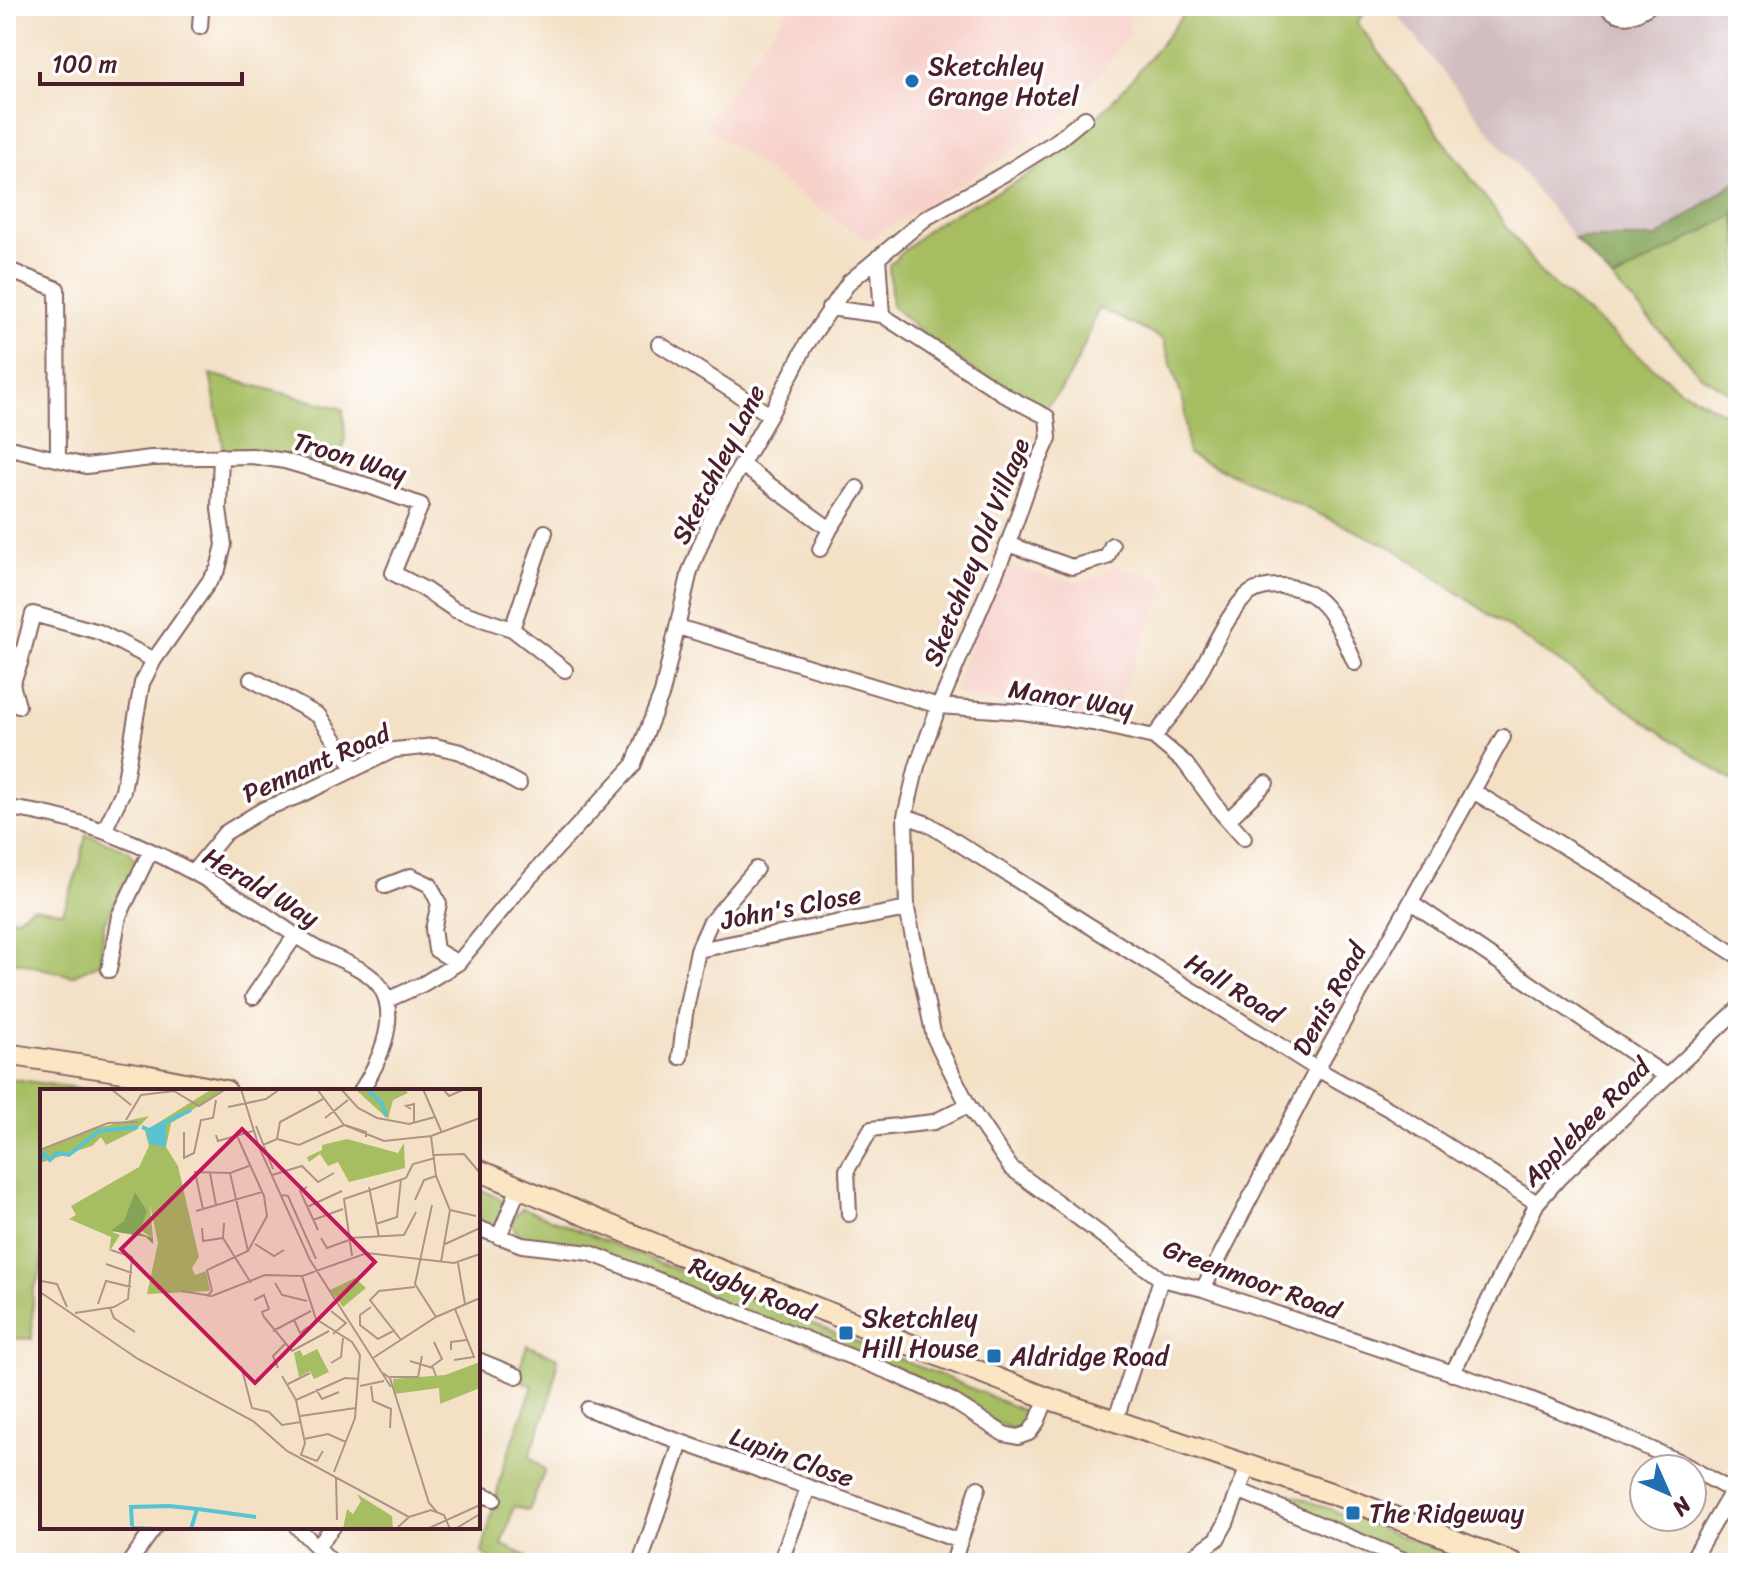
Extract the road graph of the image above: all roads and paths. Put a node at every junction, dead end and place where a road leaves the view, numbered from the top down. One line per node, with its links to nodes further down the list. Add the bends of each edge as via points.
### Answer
1 (1605, 6): 2 (street, via 1632,17)
2 (1649, 6)
3 (1085, 118): 4 (street, Sketchley Lane, via 1004,174 926,218)
4 (878, 257): 6 (street, Sketchley Lane); 7 (street)
5 (6, 269): 12 (street, via 57,289)
6 (829, 308): 7 (street, Sketchley Old Village); 9 (street, Sketchley Lane)
7 (882, 315): 17 (street, Sketchley Old Village, via 1047,417 1049,438)
8 (659, 344): 9 (street)
9 (770, 415): 13 (street, Sketchley Lane)
10 (6, 447): 12 (street, Troon Way)
11 (221, 456): 12 (street, Troon Way, via 86,466); 21 (street, Troon Way, via 285,461 421,505 393,573 455,610); 22 (street, via 224,545 218,569)
12 (58, 458)
13 (742, 465): 15 (street); 20 (street, Sketchley Lane, via 713,514 690,571)
14 (857, 488): 15 (street)
15 (830, 529): 19 (street)
16 (545, 532): 21 (street)
17 (1008, 544): 18 (street, via 1072,567 1107,557); 27 (street, Sketchley Old Village)
18 (1112, 545)
19 (820, 549)
20 (678, 627): 27 (street, Manor Way); 48 (street, Sketchley Lane, via 662,693 633,766)
21 (512, 629): 24 (street)
22 (154, 660): 26 (street, via 99,632 33,614 12,684); 37 (street, via 142,683 123,791)
23 (1355, 663): 28 (street, via 1322,601 1291,586 1268,586 1249,594 1232,614 1188,693)
24 (565, 670)
25 (251, 679): 30 (street, via 319,716)
26 (18, 706)
27 (939, 706): 28 (street, Manor Way, via 1037,714); 35 (street, Greenmoor Road)
28 (1154, 737): 36 (street, Manor Way, via 1185,763)
29 (1503, 737): 33 (street, Denis Road)
30 (354, 768): 32 (street, Pennant Road, via 394,750 435,746 461,752); 41 (street, Pennant Road, via 225,833)
31 (1266, 783): 36 (street)
32 (519, 784)
33 (1473, 791): 43 (street, Denis Road); 47 (street)
34 (6, 808): 37 (street, Herald Way)
35 (905, 816): 44 (street, Greenmoor Road); 55 (street, Hall Road, via 928,824)
36 (1228, 820): 38 (street, Manor Way)
37 (104, 831): 39 (street, Herald Way)
38 (1244, 838)
39 (150, 852): 41 (street, Herald Way); 49 (street, via 119,916)
40 (756, 869): 46 (street, via 710,923)
41 (193, 872): 45 (street, Herald Way)
42 (385, 886): 48 (street, via 411,876 430,885 439,904 433,929 436,950)
43 (1411, 902): 55 (street, Denis Road); 56 (street)
44 (907, 909): 46 (street, John's Close); 59 (street, Greenmoor Road, via 934,1037)
45 (295, 936): 50 (street); 51 (street, Herald Way, via 375,980)
46 (698, 950): 54 (street, John's Close)
47 (1738, 956)
48 (458, 963): 51 (street, Sketchley Lane)
49 (109, 970)
50 (253, 997)
51 (387, 1000): 58 (street, via 380,1052)
52 (1738, 1009): 56 (street, Applebee Road)
53 (6, 1054): 57 (main road)
54 (680, 1057)
55 (1317, 1069): 62 (street, Hall Road); 67 (street, Denis Road)
56 (1666, 1076): 62 (street, Applebee Road)
57 (215, 1089)
58 (362, 1089)
59 (968, 1105): 63 (street, via 934,1122 871,1129 847,1170); 66 (street, Greenmoor Road, via 1011,1168)
60 (480, 1171): 61 (main road, Rugby Road)
61 (519, 1187): 65 (street); 71 (main road, Rugby Road)
62 (1537, 1203): 69 (street, Applebee Road)
63 (849, 1214)
64 (480, 1229): 65 (street, Rugby Road)
65 (499, 1237): 71 (street, Rugby Road, via 590,1253 894,1374 951,1400 1004,1434 1029,1433)
66 (1161, 1279): 67 (street, Greenmoor Road); 73 (street)
67 (1203, 1289): 69 (street, Greenmoor Road)
68 (480, 1361): 70 (street)
69 (1452, 1374): 79 (street, Greenmoor Road, via 1599,1426)
70 (517, 1376)
71 (1047, 1398): 73 (main road, Rugby Road)
72 (588, 1409): 74 (street, Lupin Close, via 612,1410)
73 (1115, 1422): 75 (main road, Rugby Road)
74 (681, 1443): 76 (street, Lupin Close); 89 (street)
75 (1249, 1464): 78 (street); 94 (main road, Rugby Road)
76 (808, 1488): 85 (street, Lupin Close); 90 (street)
77 (978, 1488): 85 (street)
78 (1238, 1490): 92 (street, via 1217,1539); 93 (street)
79 (1734, 1492): 95 (street)
80 (480, 1494): 81 (street)
81 (494, 1499)
82 (154, 1529): 88 (street)
83 (299, 1529): 86 (street)
84 (331, 1529): 86 (street)
85 (960, 1541): 91 (street)
86 (317, 1546): 87 (street)
87 (331, 1562)
88 (129, 1563)
89 (640, 1563)
90 (780, 1563)
91 (953, 1563)
92 (1184, 1563)
93 (1411, 1563)
94 (1513, 1563)
95 (1690, 1563)

